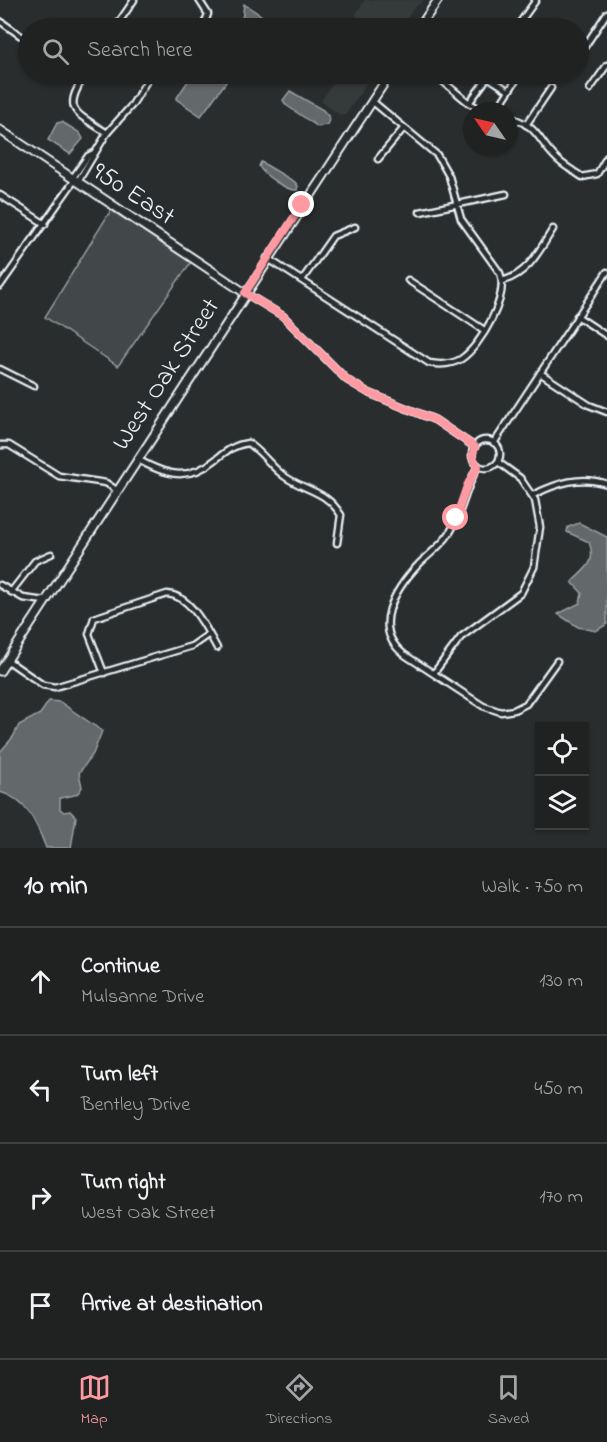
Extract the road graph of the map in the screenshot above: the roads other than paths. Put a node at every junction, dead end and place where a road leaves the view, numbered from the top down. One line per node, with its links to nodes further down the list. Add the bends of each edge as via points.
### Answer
1 (134, 0): 6 (street)
2 (199, 0): 7 (street)
3 (438, 0): 8 (main road)
4 (536, 0): 9 (street)
5 (607, 13): 12 (street)
6 (122, 18)
7 (207, 18)
8 (426, 18)
9 (523, 18)
10 (0, 21): 11 (street)
11 (18, 34)
12 (589, 41)
13 (607, 65): 22 (street)
14 (79, 84): 32 (street, via 73,93 74,107)
15 (146, 84): 32 (street)
16 (383, 84): 24 (main road, West Oak Street)
17 (446, 84): 25 (street)
18 (483, 84): 26 (street)
19 (498, 84): 23 (street)
20 (514, 84): 23 (street)
21 (552, 88): 29 (street)
22 (590, 89)
23 (509, 91): 27 (street)
24 (372, 101): 30 (street); 43 (main road, West Oak Street)
25 (468, 102)
26 (470, 102)
27 (502, 102)
28 (517, 121): 29 (street)
29 (526, 125): 33 (street, via 541,137 555,158 582,177 597,174)
30 (403, 129): 34 (street); 38 (street, via 437,156 449,176)
31 (0, 130): 35 (main road, 950 East)
32 (107, 132): 35 (street)
33 (607, 157)
34 (378, 159)
35 (74, 181): 40 (street); 49 (main road, 950 East)
36 (506, 194): 38 (street)
37 (0, 195): 40 (street)
38 (457, 204): 39 (street); 47 (street, via 465,227)
39 (420, 212)
40 (45, 224): 48 (street)
41 (355, 226): 45 (street, via 333,236)
42 (553, 229): 47 (street, via 527,268)
43 (267, 258): 45 (street); 49 (main road, West Oak Street)
44 (607, 272): 50 (street)
45 (302, 280): 51 (street, via 429,363 446,364 461,358)
46 (408, 280): 51 (street)
47 (503, 281): 51 (street, via 501,302)
48 (0, 286)
49 (245, 293): 59 (street, via 283,316 347,380 435,420); 60 (main road, West Oak Street)
50 (577, 316): 52 (street); 54 (street)
51 (484, 330)
52 (607, 336)
53 (0, 369): 55 (street)
54 (540, 373): 56 (street, via 589,405); 57 (street)
55 (34, 386)
56 (607, 412)
57 (494, 443): 59 (street, via 483,441); 61 (street, via 500,451)
58 (0, 445): 64 (street, via 9,445 59,476 106,483)
59 (475, 447): 62 (street, via 472,457)
60 (137, 459): 64 (main road, West Oak Street); 66 (street, via 173,476 190,474 235,445 248,443 259,449 285,477 326,496 341,515)
61 (498, 462): 62 (street, via 488,469); 65 (street, via 520,478)
62 (478, 466): 77 (street, via 452,530 409,576 386,618 394,645)
63 (607, 484): 65 (street, via 575,480)
64 (118, 491): 70 (main road, West Oak Street)
65 (533, 495): 77 (street, via 540,527 534,567 526,586 508,604 461,637)
66 (337, 543)
67 (51, 554): 69 (street, via 35,561)
68 (0, 585): 69 (street)
69 (11, 592): 70 (street)
70 (45, 601): 73 (main road, West Oak Street)
71 (209, 634): 72 (street); 76 (street, via 192,646); 76 (street, via 184,601 173,595 99,615 91,623 89,634)
72 (217, 648)
73 (7, 660): 75 (main road, West Oak Street); 76 (street, via 50,687)
74 (557, 661): 77 (street, via 532,698 520,708 508,711 489,709)
75 (0, 671)
76 (104, 673)
77 (434, 673)

